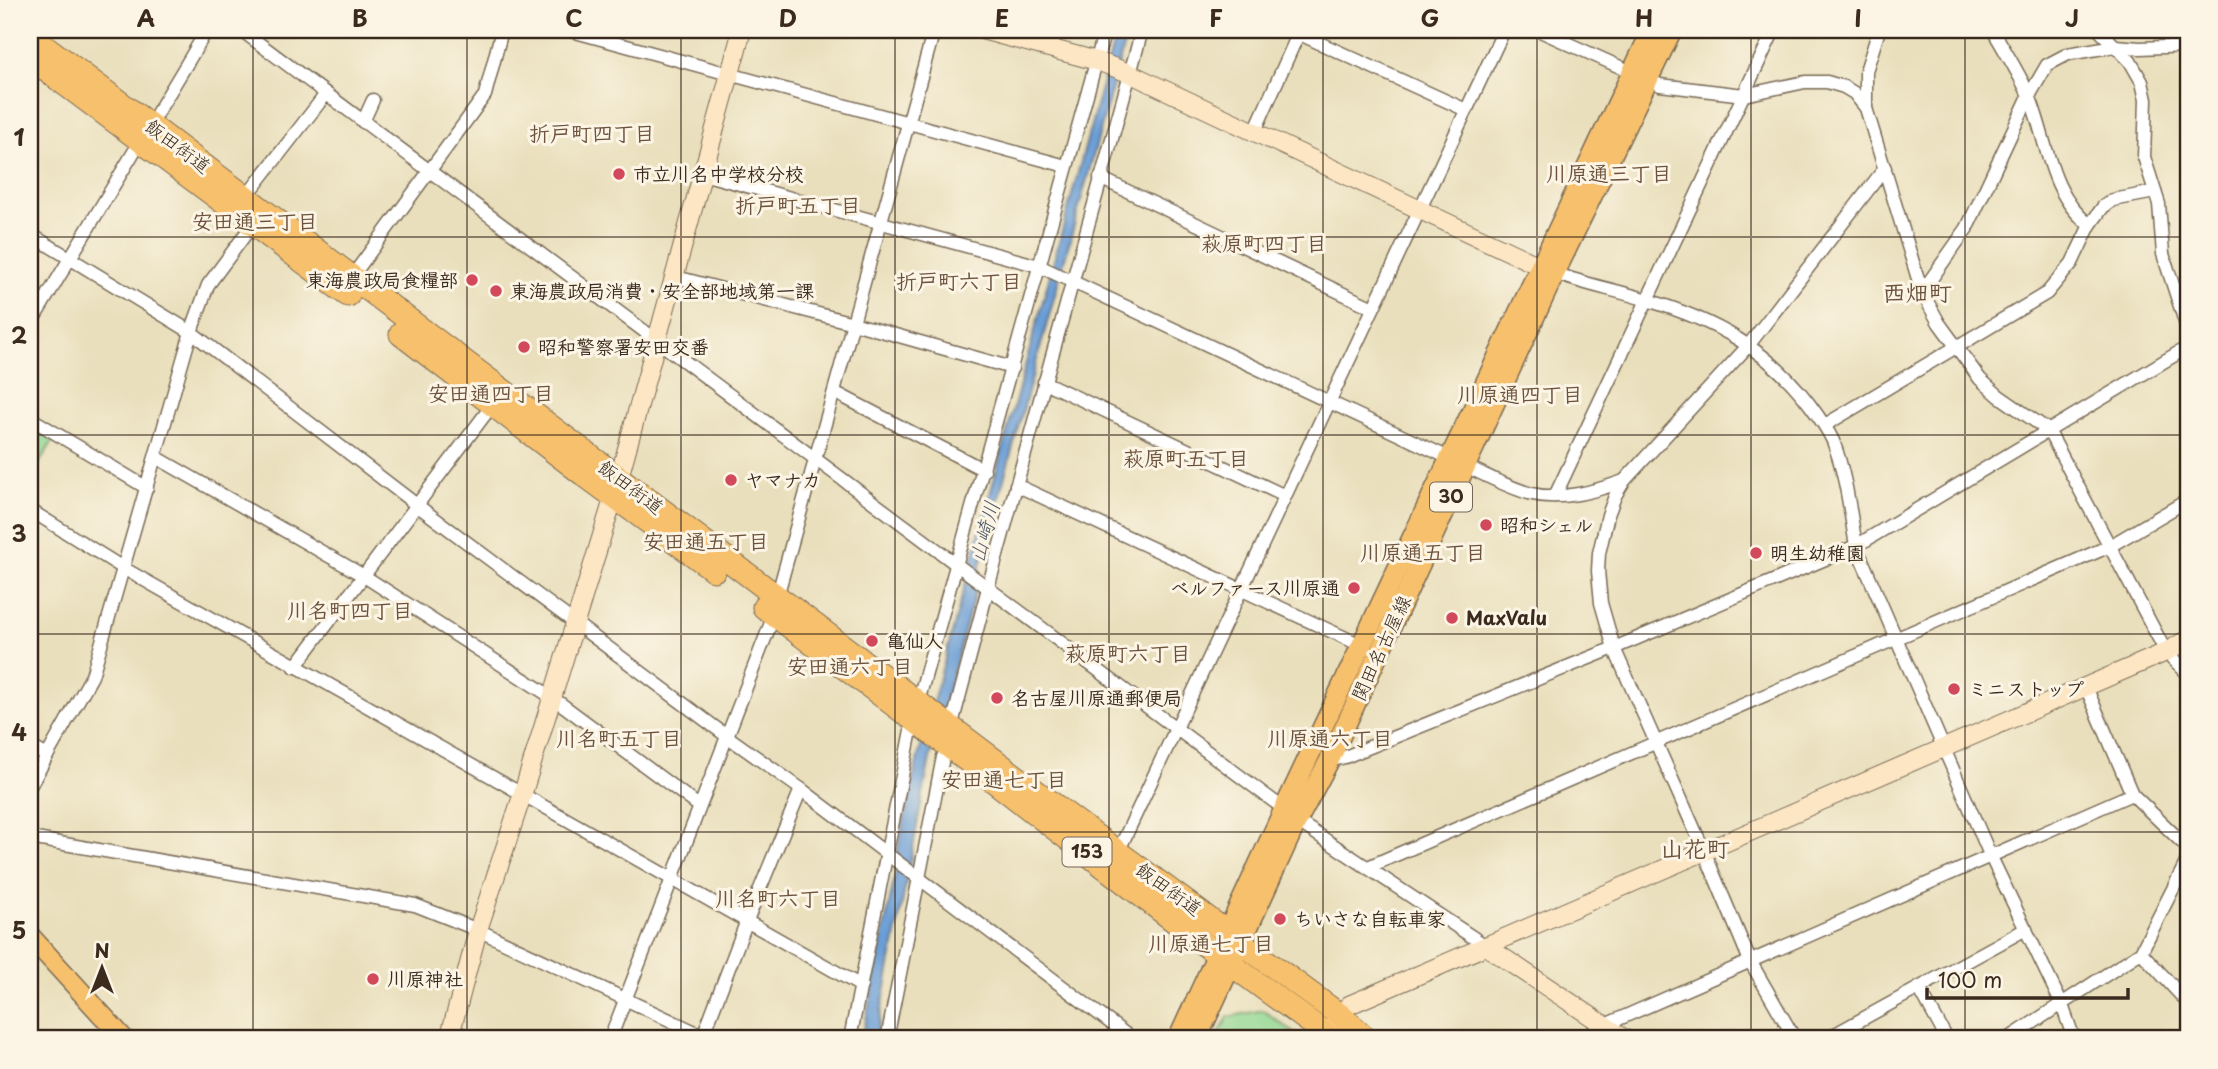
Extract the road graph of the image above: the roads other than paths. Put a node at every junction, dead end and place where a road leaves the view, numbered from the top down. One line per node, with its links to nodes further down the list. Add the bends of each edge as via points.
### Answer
1 (207, 30): 35 (street)
2 (241, 30): 27 (street)
3 (502, 30): 39 (street, via 485,95)
4 (568, 30): 25 (street)
5 (742, 30): 25 (street)
6 (934, 30): 34 (street)
7 (982, 30): 23 (street)
8 (1105, 30): 23 (street)
9 (1142, 30): 24 (street)
10 (1504, 30): 32 (street)
11 (1538, 30): 26 (street)
12 (1652, 30): 26 (main road, 関田名古屋線 / 30)
13 (1672, 30): 26 (main road, 関田名古屋線 / 30)
14 (1774, 30): 28 (street)
15 (1879, 30): 31 (street, via 1866,71)
16 (1993, 30): 29 (street)
17 (2099, 30): 20 (street)
18 (1297, 31): 32 (street); 36 (street)
19 (30, 35): 35 (highway, 飯田街道 / 153)
20 (2115, 46): 21 (street); 29 (street, via 2053,61); 42 (street, via 2138,72 2144,90 2144,157)
21 (2188, 46)
22 (30, 58): 35 (highway, 飯田街道 / 153)
23 (1097, 61): 24 (street); 37 (street)
24 (1129, 73): 36 (street); 41 (street)
25 (730, 74): 34 (street); 40 (street)
26 (1640, 77): 28 (street, via 1660,85); 51 (main road, 関田名古屋線 / 30)
27 (326, 94): 33 (street); 43 (street)
28 (1744, 95): 31 (street, via 1827,82 1854,93); 56 (street)
29 (2029, 96): 47 (street, via 2061,190); 55 (street, via 1967,228)
30 (373, 100): 33 (street)
31 (1866, 108): 38 (street)
32 (1466, 110): 44 (street)
33 (363, 122): 39 (street)
34 (908, 122): 37 (street); 45 (street)
35 (144, 132): 43 (highway, 飯田街道 / 153); 46 (highway, 飯田街道 / 153); 49 (street)
36 (1254, 133): 44 (street)
37 (1066, 166): 50 (street)
38 (1885, 168): 55 (street); 63 (street)
39 (429, 172): 53 (street); 62 (street)
40 (703, 174): 45 (street); 52 (street)
41 (1100, 178): 54 (street); 57 (street)
42 (2155, 192): 47 (street, via 2113,200); 60 (street, via 2163,254)
43 (246, 197): 53 (highway, 飯田街道 / 153)
44 (1419, 209): 51 (street); 57 (street)
45 (880, 223): 50 (street); 58 (street)
46 (253, 224): 61 (street, via 208,285); 70 (highway, 飯田街道 / 153)
47 (2090, 225): 64 (street, via 2073,263 2047,293)
48 (30, 234): 49 (street)
49 (70, 258): 59 (street); 61 (street)
50 (1041, 267): 54 (street); 66 (street)
51 (1548, 270): 56 (street); 76 (main road, 関田名古屋線 / 30)
52 (676, 276): 58 (street); 62 (street)
53 (351, 278): 80 (highway, 飯田街道 / 153)
54 (1070, 280): 67 (street); 69 (street)
55 (1922, 292): 64 (street)
56 (1648, 300): 63 (street, via 1699,319); 83 (street)
57 (1373, 308): 69 (street)
58 (853, 323): 66 (street); 68 (street)
59 (30, 325)
60 (2188, 331)
61 (191, 332): 74 (street); 85 (street)
62 (657, 341): 75 (street); 80 (street)
63 (1748, 346): 72 (street, via 1777,368); 78 (street)
64 (1957, 346): 72 (street); 73 (street, via 1980,379)
65 (2188, 347): 73 (street)
66 (1012, 368): 77 (street)
67 (1044, 382): 79 (street); 82 (street)
68 (834, 391): 75 (street); 77 (street)
69 (1329, 402): 76 (street); 82 (street)
70 (493, 404): 80 (highway, 飯田街道 / 153); 85 (street)
71 (30, 418): 81 (street)
72 (1825, 425): 87 (street, via 1847,491)
73 (2048, 430): 87 (street); 88 (street)
74 (156, 457): 81 (street); 91 (street)
75 (816, 460): 89 (street); 94 (street)
76 (1457, 462): 83 (street, via 1534,495); 99 (main road, 関田名古屋線 / 30)
77 (984, 470): 89 (street)
78 (1624, 481): 83 (street); 98 (street, via 1608,515 1599,553 1601,603)
79 (1016, 485): 92 (street); 93 (street)
80 (617, 487): 94 (highway, 飯田街道 / 153); 95 (street)
81 (147, 488): 90 (street)
82 (1284, 496): 93 (street)
83 (1555, 496)
84 (2188, 500): 88 (street)
85 (418, 506): 91 (street); 95 (street)
86 (30, 510): 90 (street)
87 (1856, 545): 96 (street); 98 (street)
88 (2110, 546): 96 (street); 100 (street)
89 (957, 566): 92 (street); 105 (street)
90 (123, 568): 101 (street); 112 (street, via 92,676)
91 (364, 576): 101 (street); 104 (street)
92 (988, 588): 106 (street); 107 (street)
93 (1241, 591): 99 (street); 106 (street)
94 (775, 606): 105 (highway, 飯田街道 / 153); 108 (street)
95 (575, 622): 104 (street); 108 (street)
96 (1896, 637): 109 (street); 111 (street)
97 (2188, 639): 100 (street)
98 (1614, 648): 109 (street); 113 (street)
99 (1370, 649): 113 (main road, 関田名古屋線 / 30); 119 (main road, 関田名古屋線 / 30)
100 (2166, 653): 102 (street); 103 (street)
101 (295, 667): 117 (street)
102 (2188, 674)
103 (2086, 687): 111 (street); 116 (street)
104 (553, 698): 117 (street); 118 (street)
105 (917, 712): 107 (highway, 飯田街道 / 153); 124 (street)
106 (1177, 729): 119 (street); 123 (street)
107 (947, 735): 123 (highway, 飯田街道 / 153); 128 (street); 137 (highway, 飯田街道 / 153)
108 (728, 737): 115 (street); 118 (street)
109 (1655, 742): 122 (street); 127 (street)
110 (30, 746): 112 (street)
111 (1945, 748): 122 (street); 125 (street)
112 (47, 756): 114 (street)
113 (1329, 761): 119 (main road, 関田名古屋線 / 30)
114 (30, 786)
115 (801, 789): 124 (street); 130 (street)
116 (2132, 794): 121 (street); 125 (street)
117 (522, 796): 129 (street); 132 (street)
118 (699, 807): 129 (street)
119 (1291, 815): 127 (street); 134 (main road, 関田名古屋線 / 30)
120 (30, 838): 132 (street, via 415,905)
121 (2188, 848)
122 (1704, 851): 135 (street); 138 (street)
123 (1118, 852): 134 (highway, 飯田街道 / 153)
124 (887, 854): 128 (street); 139 (street)
125 (1991, 857): 131 (street); 138 (street)
126 (2188, 859): 136 (street)
127 (1368, 867): 135 (street)
128 (919, 877): 153 (street); 154 (street)
129 (672, 880): 130 (street); 141 (street)
130 (746, 923): 139 (street); 148 (street)
131 (2026, 929): 140 (street); 143 (street)
132 (478, 930): 141 (street); 146 (street)
133 (30, 936): 149 (main road)
134 (1234, 937): 137 (main road, 関田名古屋線 / 30); 144 (highway, 飯田街道 / 153)
135 (1486, 946): 144 (street, via 1349,1005); 145 (street)
136 (2141, 952): 142 (street); 143 (street)
137 (1224, 959): 147 (highway, 飯田街道 / 153); 155 (main road, 関田名古屋線 / 30); 156 (main road, 関田名古屋線 / 30)
138 (1750, 961): 145 (street); 160 (street)
139 (861, 986): 152 (street)
140 (1919, 988): 161 (street); 162 (street)
141 (626, 999): 148 (street); 151 (street)
142 (2188, 1003)
143 (2062, 1005): 163 (street); 164 (street)
144 (1341, 1016): 147 (street); 157 (highway, 飯田街道 / 153)
145 (1605, 1025): 158 (street); 159 (street)
146 (451, 1034): 150 (street)
147 (1330, 1037)
148 (706, 1038)
149 (124, 1039)
150 (474, 1039)
151 (610, 1039)
152 (850, 1039)
153 (887, 1039)
154 (1132, 1039)
155 (1178, 1039)
156 (1197, 1039)
157 (1367, 1039)
158 (1581, 1039)
159 (1625, 1039)
160 (1795, 1039)
161 (1826, 1039)
162 (1947, 1039)
163 (2008, 1039)
164 (2074, 1039)

